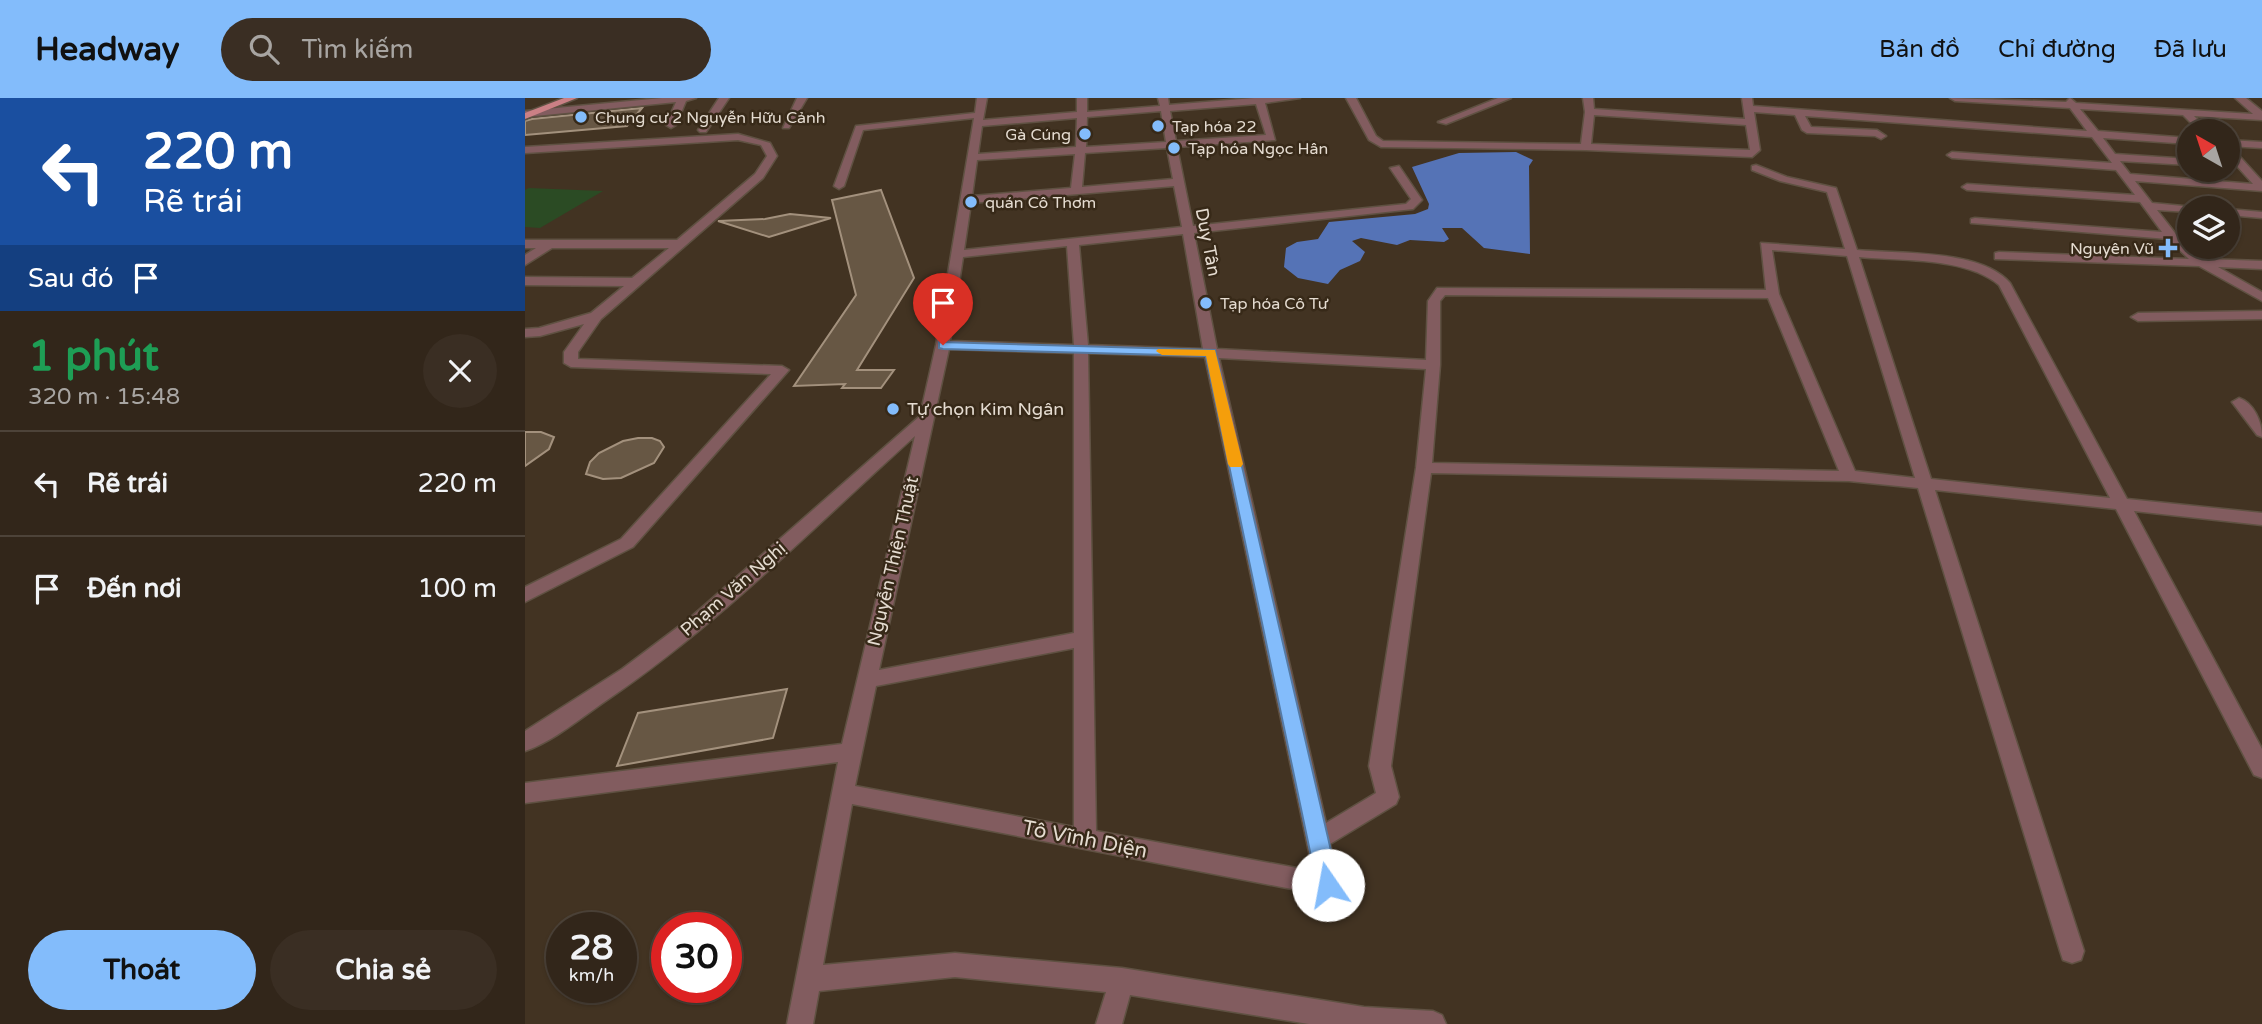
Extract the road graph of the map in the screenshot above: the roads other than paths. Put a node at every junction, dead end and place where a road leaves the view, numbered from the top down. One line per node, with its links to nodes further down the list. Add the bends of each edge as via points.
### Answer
1 (552, 98): 26 (main road)
2 (572, 98): 26 (main road)
3 (600, 98): 20 (street)
4 (691, 98): 15 (street)
5 (724, 98): 35 (street)
6 (802, 98): 34 (street)
7 (1082, 98): 28 (street)
8 (1295, 98): 16 (street)
9 (1351, 98): 42 (street, via 1376,144)
10 (1506, 98): 31 (street)
11 (1747, 98): 21 (street)
12 (1955, 98): 23 (street)
13 (2123, 98): 22 (street)
14 (2240, 98): 29 (street)
15 (682, 99): 20 (street); 33 (street)
16 (1259, 99): 18 (street); 39 (street, via 1272,138)
17 (2071, 102): 22 (street); 23 (street); 36 (street)
18 (1164, 103): 28 (street); 39 (street, Duy Tân)
19 (1587, 103): 32 (street); 42 (street)
20 (614, 104): 26 (street)
21 (1749, 109): 27 (street); 32 (street)
22 (2132, 109): 25 (street)
23 (1996, 111): 27 (street); 36 (street)
24 (980, 112): 28 (street); 46 (street, Nguyễn Thiện Thuật); 56 (street, via 859,128)
25 (2185, 112): 29 (street); 30 (street)
26 (527, 113)
27 (1799, 113): 37 (street, via 1807,130)
28 (1082, 115): 44 (street)
29 (2262, 117)
30 (2192, 119)
31 (1443, 122)
32 (1752, 122): 48 (street)
33 (671, 125)
34 (786, 125)
35 (703, 130)
36 (2092, 134): 38 (street); 47 (street)
37 (1881, 136)
38 (2177, 140)
39 (1171, 144): 44 (street); 55 (street, Duy Tân)
40 (2240, 144): 41 (street)
41 (2262, 145)
42 (1585, 147): 48 (street)
43 (525, 150): 71 (street, via 738,137 765,143 772,156 759,176)
44 (1081, 150): 46 (street); 59 (street)
45 (1952, 155): 52 (street)
46 (974, 157): 60 (street, Nguyễn Thiện Thuật)
47 (2111, 157): 49 (street); 52 (street)
48 (1754, 161): 73 (street, via 1784,179 1832,190)
49 (2177, 161)
50 (2240, 164): 51 (street)
51 (2242, 166): 58 (street)
52 (2118, 167): 54 (street)
53 (1395, 168): 66 (street, via 1417,200 1409,207)
54 (2126, 177): 58 (street); 61 (street)
55 (1178, 182): 59 (street); 66 (street, Duy Tân)
56 (839, 186)
57 (1967, 187): 61 (street)
58 (2262, 187)
59 (1076, 191): 60 (street)
60 (967, 200): 72 (street, Nguyễn Thiện Thuật)
61 (2146, 202): 62 (street); 67 (street)
62 (2177, 207)
63 (2240, 213): 64 (street)
64 (2262, 215)
65 (1975, 221): 67 (street)
66 (1186, 228): 68 (street); 88 (street, Duy Tân)
67 (2171, 236): 76 (street)
68 (1073, 241): 72 (street); 87 (street)
69 (525, 244): 70 (street)
70 (549, 244): 71 (street); 75 (street)
71 (679, 244): 79 (street)
72 (957, 254): 86 (street, Nguyễn Thiện Thuật)
73 (1853, 255): 80 (street, via 1765,246); 95 (street); 96 (street, via 1956,262 1995,274 2004,283)
74 (1999, 256): 76 (street)
75 (525, 261)
76 (2202, 263): 77 (street); 81 (street)
77 (2262, 265)
78 (525, 281): 79 (street)
79 (634, 282): 83 (street)
80 (1773, 294): 89 (street, via 1441,291 1434,301); 94 (street)
81 (2262, 297)
82 (2262, 315): 84 (street)
83 (596, 316): 85 (street); 98 (street, via 571,352 572,363 782,370 627,543)
84 (2138, 317)
85 (525, 333)
86 (943, 345): 87 (street); 91 (street, Nguyễn Thiện Thuật)
87 (1081, 349): 88 (street); 99 (street)
88 (1211, 353): 89 (street); 107 (street, Duy Tân)
89 (1433, 365): 93 (street)
90 (2239, 402): 92 (street)
91 (926, 418): 100 (street, Nguyễn Thiện Thuật); 101 (street, Phạm Văn Nghị, via 662,650)
92 (2262, 432)
93 (1424, 468): 94 (street); 107 (street, via 1380,766 1388,797)
94 (1849, 476): 95 (street)
95 (1925, 484): 96 (street); 109 (street)
96 (2119, 504): 97 (street); 103 (street)
97 (2262, 519)
98 (525, 595)
99 (1083, 639): 100 (street); 106 (street)
100 (866, 680): 102 (street, Nguyễn Thiện Thuật)
101 (525, 742)
102 (851, 752): 104 (street); 105 (street, Nguyễn Thiện Thuật)
103 (2262, 769)
104 (525, 793)
105 (843, 793): 106 (street, Tô Vĩnh Diện); 110 (street, Nguyễn Thiện Thuật)
106 (1085, 839): 108 (street, Tô Vĩnh Diện)
107 (1318, 840): 108 (street, Duy Tân)
108 (1328, 885)
109 (2073, 951)
110 (809, 979): 111 (street, via 954,965); 113 (street, Nguyễn Thiện Thuật)
111 (1122, 981): 112 (street); 114 (street)
112 (1363, 1022): 115 (street)
113 (800, 1024)
114 (1108, 1024)
115 (1433, 1024)

